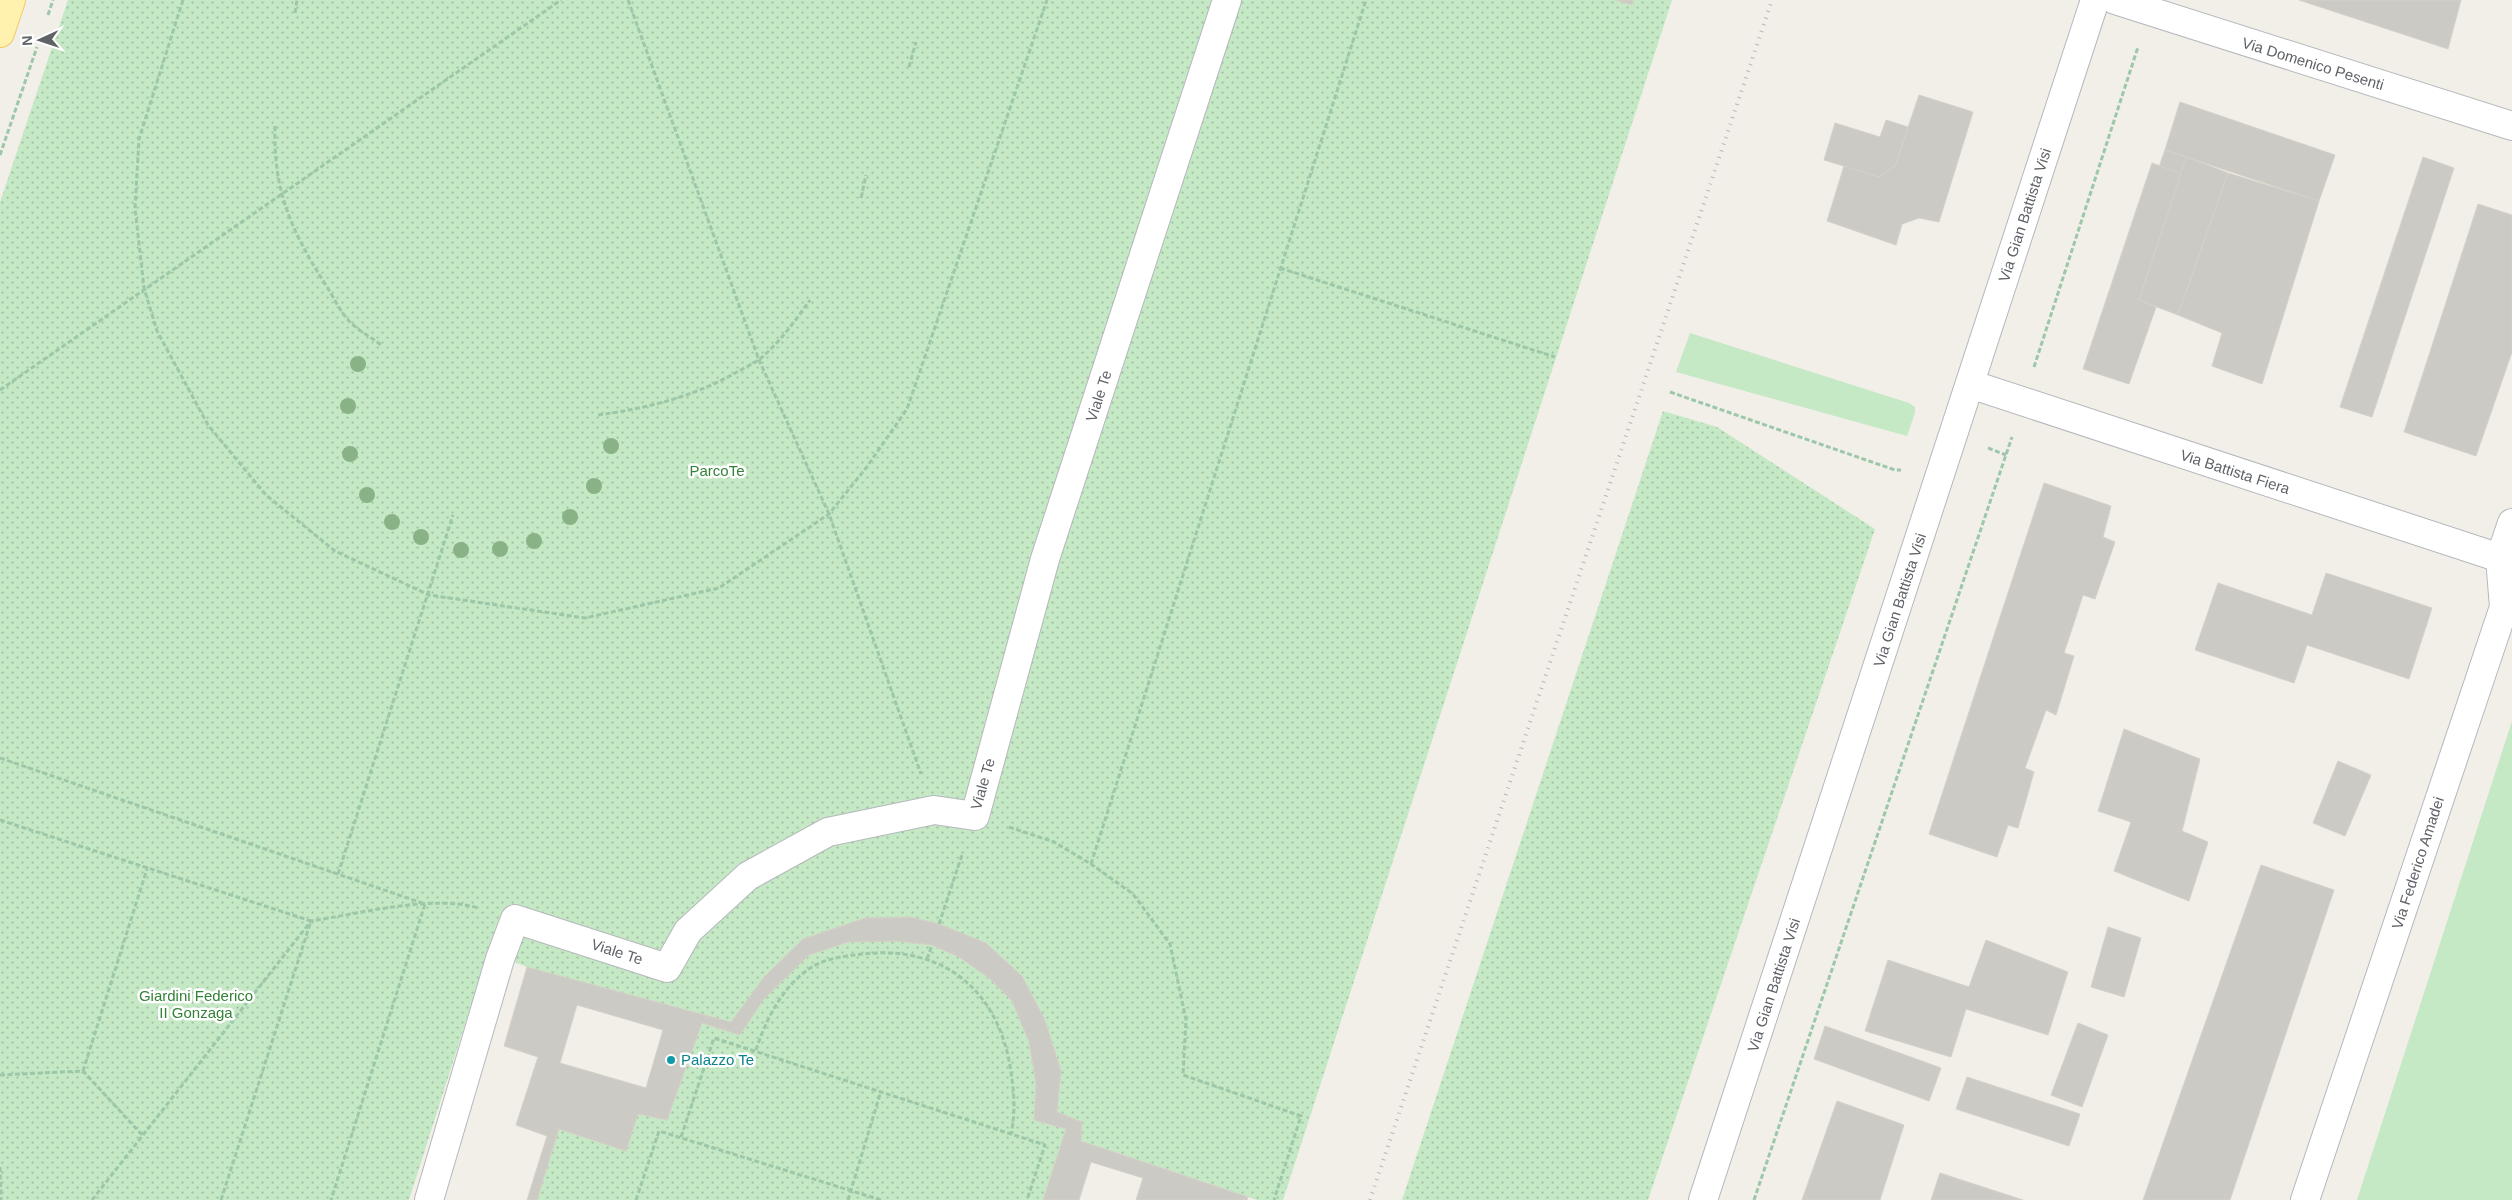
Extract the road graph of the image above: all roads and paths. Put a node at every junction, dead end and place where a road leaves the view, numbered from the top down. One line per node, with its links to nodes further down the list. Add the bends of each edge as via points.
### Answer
1 (11, 0): 15 (main road)
2 (53, 0): 14 (path)
3 (183, 0): 26 (path, via 139,139 135,208)
4 (297, 0): 12 (path)
5 (561, 0): 23 (path)
6 (628, 0): 30 (path)
7 (1047, 0): 39 (path, via 907,409)
8 (1227, 0): 46 (street, Viale Te, via 1045,560)
9 (1366, 0): 25 (path)
10 (2096, 0): 31 (street, Via Gian Battista Visi)
11 (2115, 0): 13 (street, Via Domenico Pesenti)
12 (295, 13)
13 (2152, 13): 20 (street, Via Domenico Pesenti); 34 (path, via 2139,44)
14 (47, 18)
15 (0, 33)
16 (916, 42): 18 (path)
17 (38, 45): 21 (path)
18 (909, 67)
19 (276, 126): 23 (path)
20 (2512, 126)
21 (0, 155)
22 (866, 176): 24 (path)
23 (280, 194): 26 (path); 28 (path, via 293,227 350,322)
24 (861, 198)
25 (1280, 268): 29 (path); 48 (path)
26 (144, 288): 32 (path); 43 (path, via 157,330 208,425 266,495 335,551)
27 (810, 300): 30 (path, via 786,333)
28 (382, 344)
29 (1555, 357)
30 (759, 360): 35 (path, via 683,398); 39 (path)
31 (1970, 384): 34 (street, Via Battista Fiera); 36 (street, Via Gian Battista Visi)
32 (0, 390)
33 (1670, 392): 38 (path, via 1901,472)
34 (2023, 403): 37 (path); 42 (street, Via Battista Fiera)
35 (598, 415)
36 (1954, 437): 37 (path); 76 (street, Via Gian Battista Visi)
37 (2006, 454): 77 (path)
38 (1904, 463)
39 (829, 514): 43 (path, via 719,588 585,618); 45 (path)
40 (453, 515): 43 (path)
41 (2512, 523): 42 (street, Via Federico Amadei)
42 (2500, 558): 78 (street, Via Federico Amadei, via 2504,607)
43 (429, 595): 50 (path)
44 (0, 758): 50 (path)
45 (934, 810): 46 (street, Viale Te); 52 (street, Viale Te, via 828,832 748,876 688,931 667,968)
46 (975, 816): 48 (path, via 1054,842); 54 (path)
47 (0, 820): 49 (path)
48 (1091, 864): 75 (path, via 1133,894 1170,944 1186,1020 1183,1075 1301,1116)
49 (147, 869): 53 (path); 58 (path)
50 (338, 874): 51 (path)
51 (425, 904): 52 (path, via 469,905); 53 (path); 69 (path)
52 (515, 919): 70 (street, via 500,959)
53 (310, 921): 62 (path); 68 (path)
54 (939, 924)
55 (932, 945): 56 (path)
56 (927, 960): 57 (path, via 890,953 869,953 837,957 813,966 771,1011); 61 (path, via 958,975 985,1000 994,1014 1004,1038 1013,1082 1016,1114)
57 (756, 1050): 60 (path); 63 (path, via 714,1038)
58 (83, 1071): 59 (path); 62 (path)
59 (0, 1075)
60 (881, 1091): 61 (path); 65 (path)
61 (1011, 1134): 74 (path, via 1045,1145)
62 (143, 1136): 67 (path)
63 (681, 1137): 65 (path); 71 (path, via 659,1131)
64 (0, 1167): 66 (path)
65 (851, 1190): 72 (path); 73 (path)
66 (1, 1200)
67 (92, 1200)
68 (221, 1200)
69 (331, 1200)
70 (429, 1200)
71 (636, 1200)
72 (848, 1200)
73 (881, 1200)
74 (1027, 1200)
75 (1274, 1200)
76 (1703, 1200)
77 (1754, 1200)
78 (2305, 1200)

